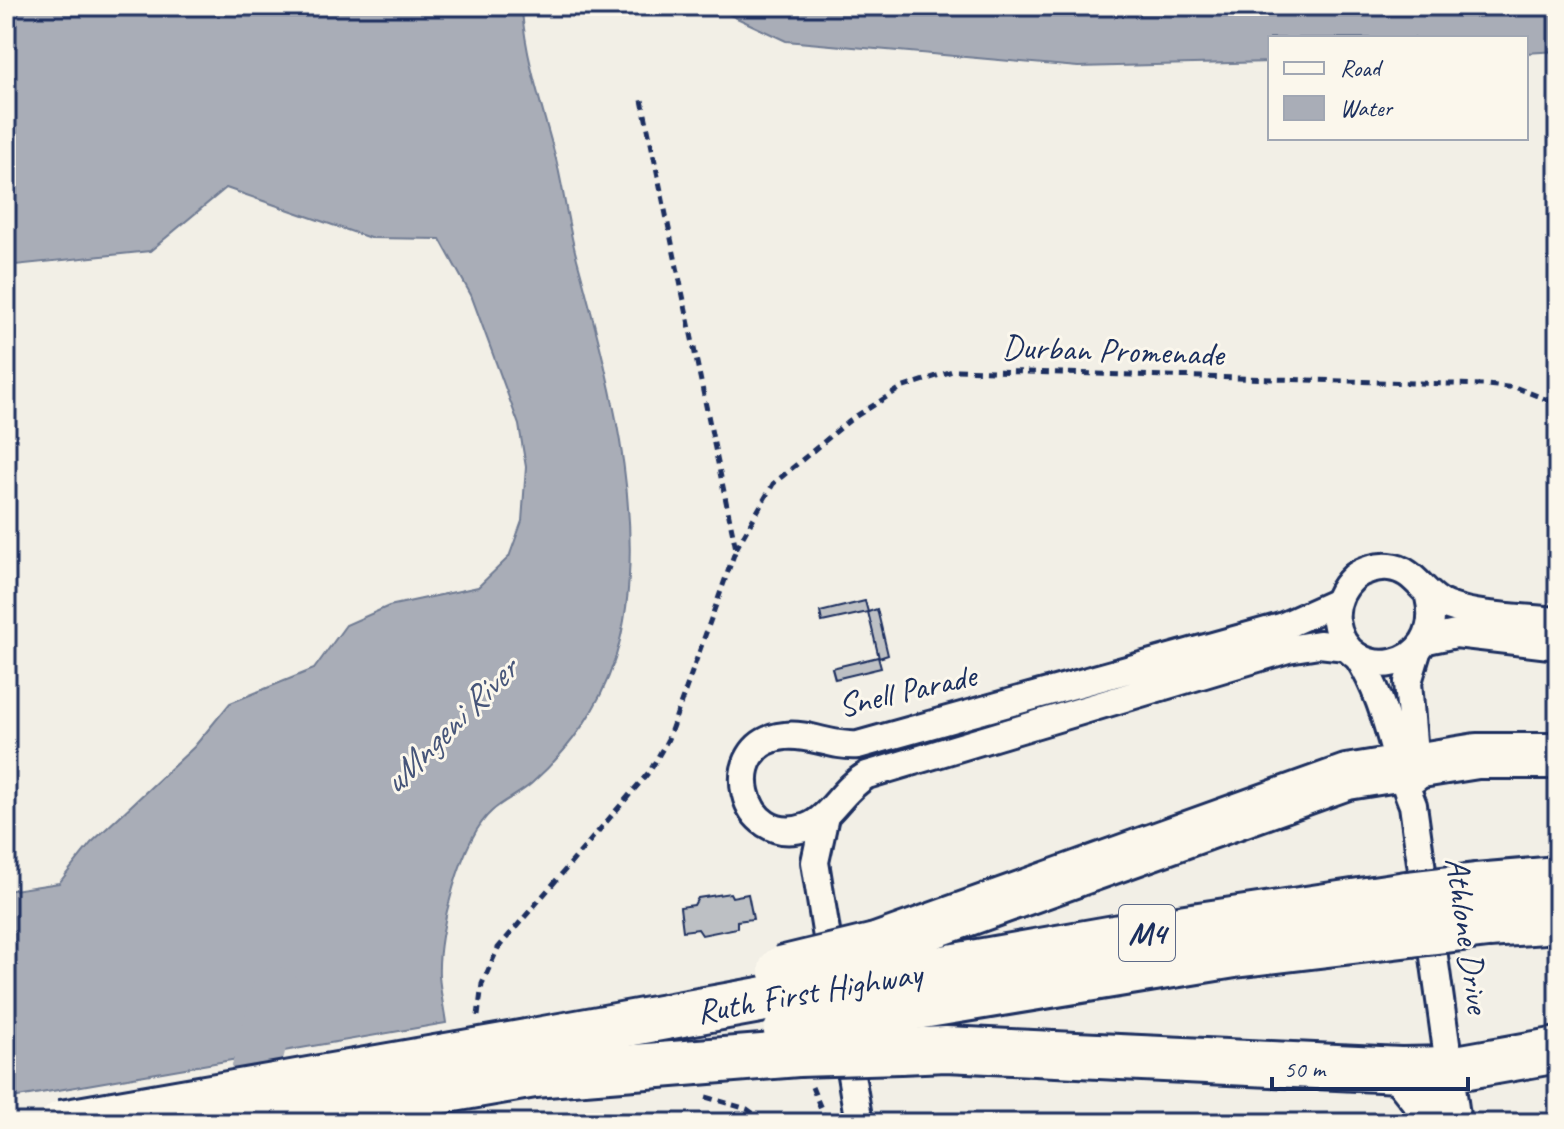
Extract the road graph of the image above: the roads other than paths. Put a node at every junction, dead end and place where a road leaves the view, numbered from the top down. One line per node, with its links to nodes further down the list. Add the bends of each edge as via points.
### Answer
1 (1429, 597): 2 (street, via 1420,583 1390,567 1357,574); 3 (street, via 1462,610); 4 (street, via 1433,612)
2 (1337, 602): 6 (street, via 1335,617); 9 (street, Snell Parade, via 1281,627 858,745 786,735 759,747 750,758 743,785 754,813 791,831)
3 (1558, 621)
4 (1422, 646): 5 (street, via 1456,634); 6 (street, via 1388,664); 8 (street, Athlone Drive, via 1408,682)
5 (1558, 646)
6 (1352, 652): 8 (street, Athlone Drive, via 1382,702); 9 (street, Snell Parade, via 1319,644 1288,649 867,775 846,788)
7 (1558, 756): 8 (highway, via 1477,756)
8 (1410, 780): 13 (highway, via 1347,777); 17 (street, Athlone Drive)
9 (825, 816): 21 (street, via 815,862)
10 (1558, 879): 11 (highway, Ruth First Highway / M4)
11 (1482, 906): 12 (highway, Ruth First Highway / M4); 13 (highway, Ruth First Highway / M4, bridge)
12 (1558, 920)
13 (889, 996): 14 (highway, Ruth First Highway / M4, bridge); 14 (highway, bridge); 18 (highway, via 946,1049)
14 (788, 1012): 16 (highway, Ruth First Highway / M4); 16 (highway)
15 (1558, 1050): 17 (highway)
16 (541, 1051): 19 (highway, Ruth First Highway / M4, bridge); 20 (highway, Ruth First Highway / M4, bridge)
17 (1451, 1069): 18 (highway); 23 (street, Athlone Drive)
18 (1401, 1070): 22 (highway, via 1425,1100)
19 (62, 1123)
20 (257, 1123)
21 (859, 1123)
22 (1432, 1123)
23 (1457, 1123)

